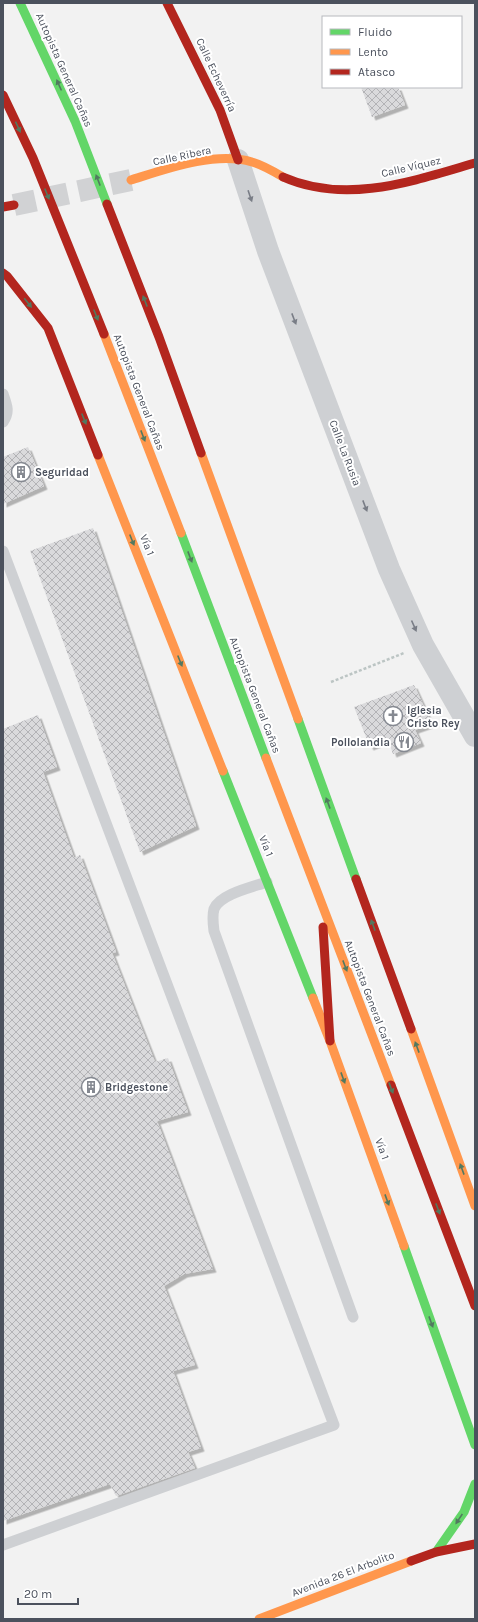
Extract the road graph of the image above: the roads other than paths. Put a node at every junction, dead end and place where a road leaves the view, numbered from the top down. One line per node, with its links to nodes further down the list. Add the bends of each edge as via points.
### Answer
1 (20, 3): 17 (main road, Autopista General Cañas, one-way to 1, via 159,337 75,121)
2 (167, 3): 4 (main road, Calle Echeverría, via 220,110)
3 (3, 95): 15 (main road, Autopista General Cañas, one-way to 15, via 33,158 116,363)
4 (238, 160): 5 (main road, Calle Víquez, via 252,162 308,186 349,190 397,185); 6 (main road, Calle Ribera, via 198,163); 13 (street, Calle La Rusia, one-way to 13, via 268,251 389,569 423,645)
5 (475, 163)
6 (131, 180)
7 (14, 205): 8 (main road)
8 (3, 207)
9 (3, 273): 14 (main road, Vía 1, one-way to 14, via 48,328)
10 (3, 394): 11 (lane, via 8,409)
11 (3, 422)
12 (3, 551): 23 (lane, via 334,1425)
13 (475, 736)
14 (267, 882): 16 (main road, Vía 1); 19 (lane, via 223,899 215,907 212,918 214,931)
15 (321, 904): 16 (main road); 18 (main road, Autopista General Cañas, one-way to 18)
16 (330, 1041): 20 (main road, Vía 1, one-way to 20)
17 (475, 1206)
18 (475, 1306)
19 (353, 1317)
20 (475, 1444)
21 (475, 1484): 24 (main road, one-way to 24, via 464,1512)
22 (475, 1544): 24 (main road, Avenida 26 El Arbolito)
23 (3, 1545)
24 (436, 1552): 25 (main road, Avenida 26 El Arbolito)
25 (260, 1619)

